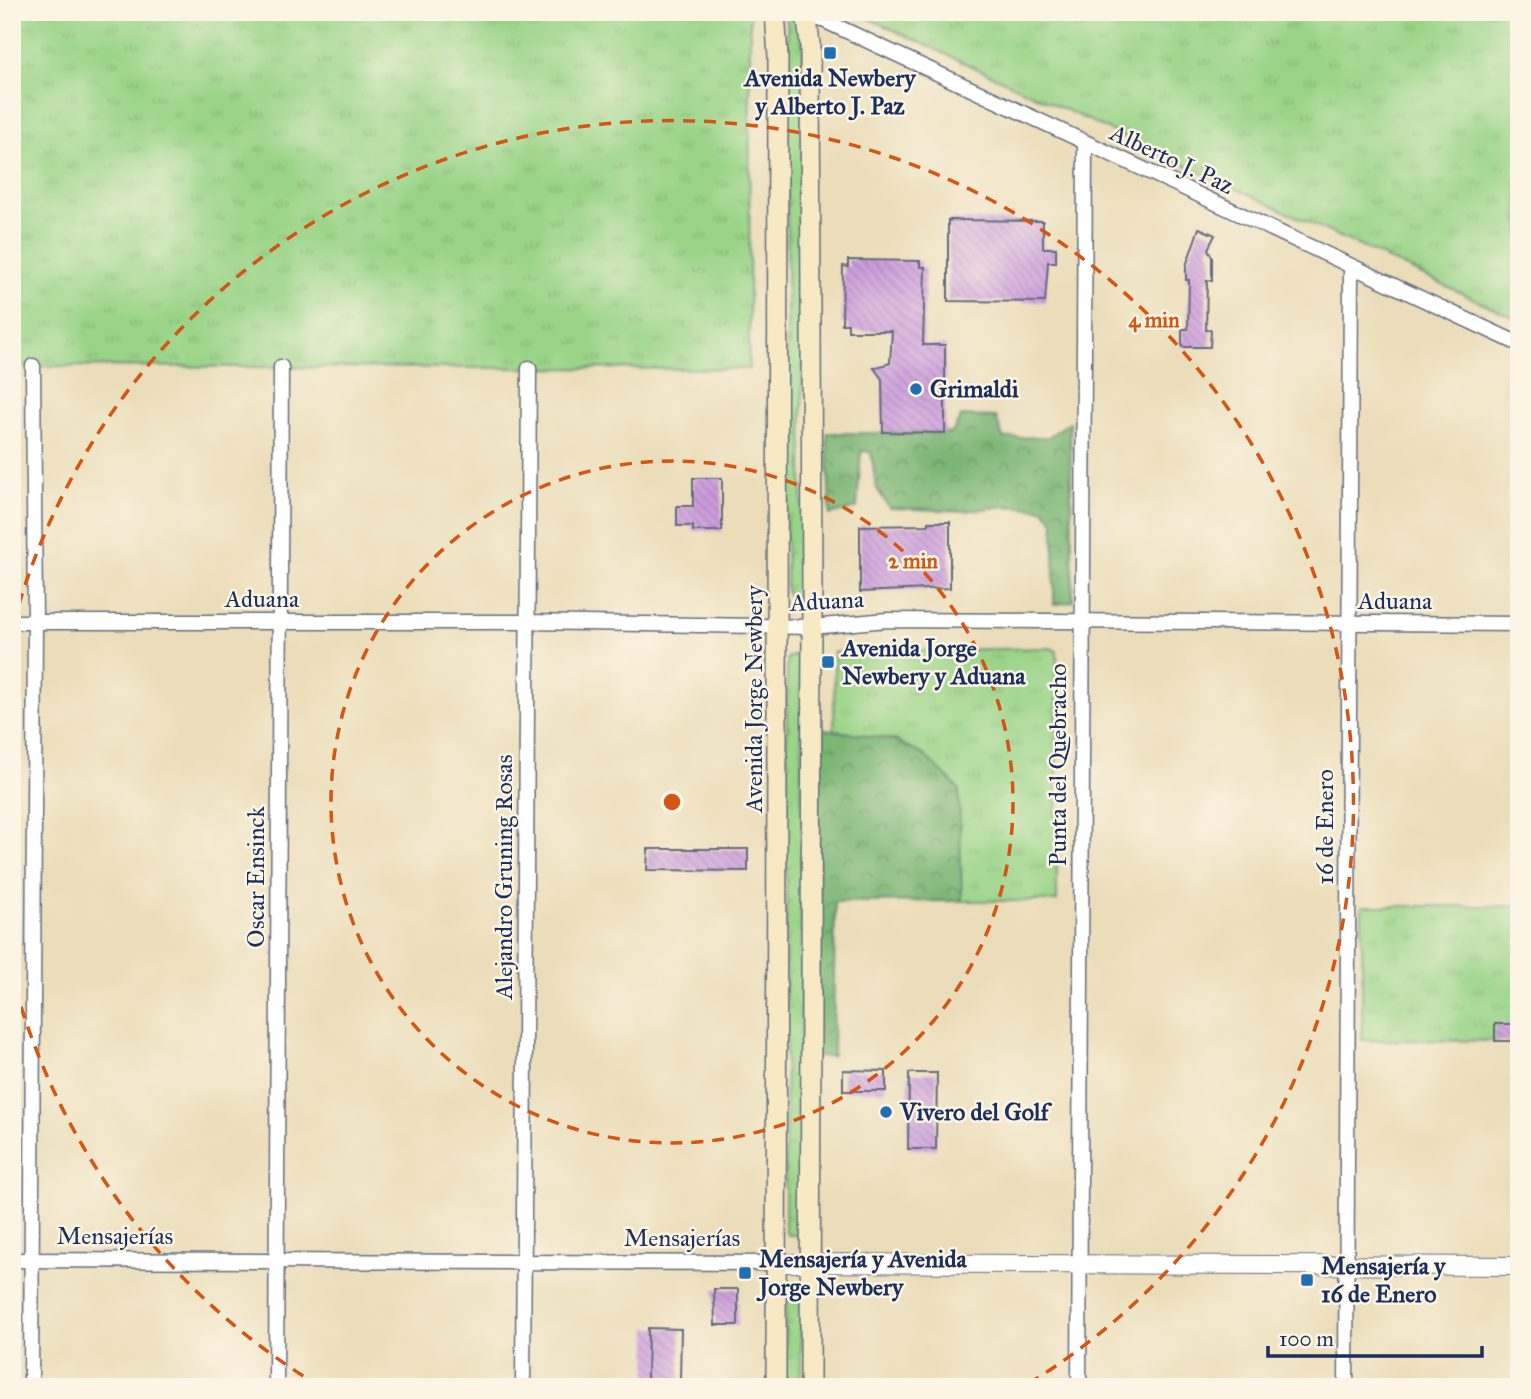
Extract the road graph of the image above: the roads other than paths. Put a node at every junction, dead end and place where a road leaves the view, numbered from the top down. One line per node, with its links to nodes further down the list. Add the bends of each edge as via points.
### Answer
1 (775, 12): 16 (main road, Avenida Jorge Newbery)
2 (807, 14): 3 (street, Alberto J. Paz); 17 (main road)
3 (1085, 143): 4 (street, Alberto J. Paz); 9 (street, Punta del Quebracho)
4 (1351, 267): 5 (street, Alberto J. Paz); 14 (street, 16 de Enero)
5 (1519, 344)
6 (33, 366): 11 (street)
7 (281, 367): 12 (street, Oscar Ensinck)
8 (529, 368): 13 (street, Alejandro Gruning Rosas)
9 (1082, 621): 14 (street, Aduana); 17 (street, Aduana, via 887,621); 24 (street, Punta del Quebracho)
10 (12, 622): 11 (street, Aduana)
11 (35, 622): 12 (street, Aduana); 19 (street)
12 (280, 622): 13 (street, Aduana); 20 (street, Oscar Ensinck)
13 (528, 622): 16 (street, Aduana); 21 (street, Alejandro Gruning Rosas)
14 (1348, 624): 15 (street, Aduana); 25 (street, 16 de Enero)
15 (1519, 624)
16 (778, 626): 17 (street, Aduana); 22 (main road, Avenida Jorge Newbery)
17 (812, 627): 23 (main road)
18 (12, 1260): 19 (street, Mensajerías)
19 (31, 1260): 20 (street, Mensajerías); 27 (street)
20 (277, 1261): 21 (street, Mensajerías); 28 (street, Oscar Ensinck)
21 (524, 1262): 22 (street, Mensajerías); 29 (street, Alejandro Gruning Rosas)
22 (777, 1263): 23 (street, Mensajerías); 30 (main road, Avenida Jorge Newbery)
23 (810, 1263): 24 (street, Mensajerías); 31 (main road)
24 (1079, 1264): 25 (street, Mensajerías); 32 (street, Punta del Quebracho)
25 (1346, 1265): 26 (street, Mensajerías); 33 (street, 16 de Enero)
26 (1519, 1266)
27 (31, 1387)
28 (276, 1387)
29 (523, 1387)
30 (776, 1387)
31 (810, 1387)
32 (1079, 1387)
33 (1346, 1387)

